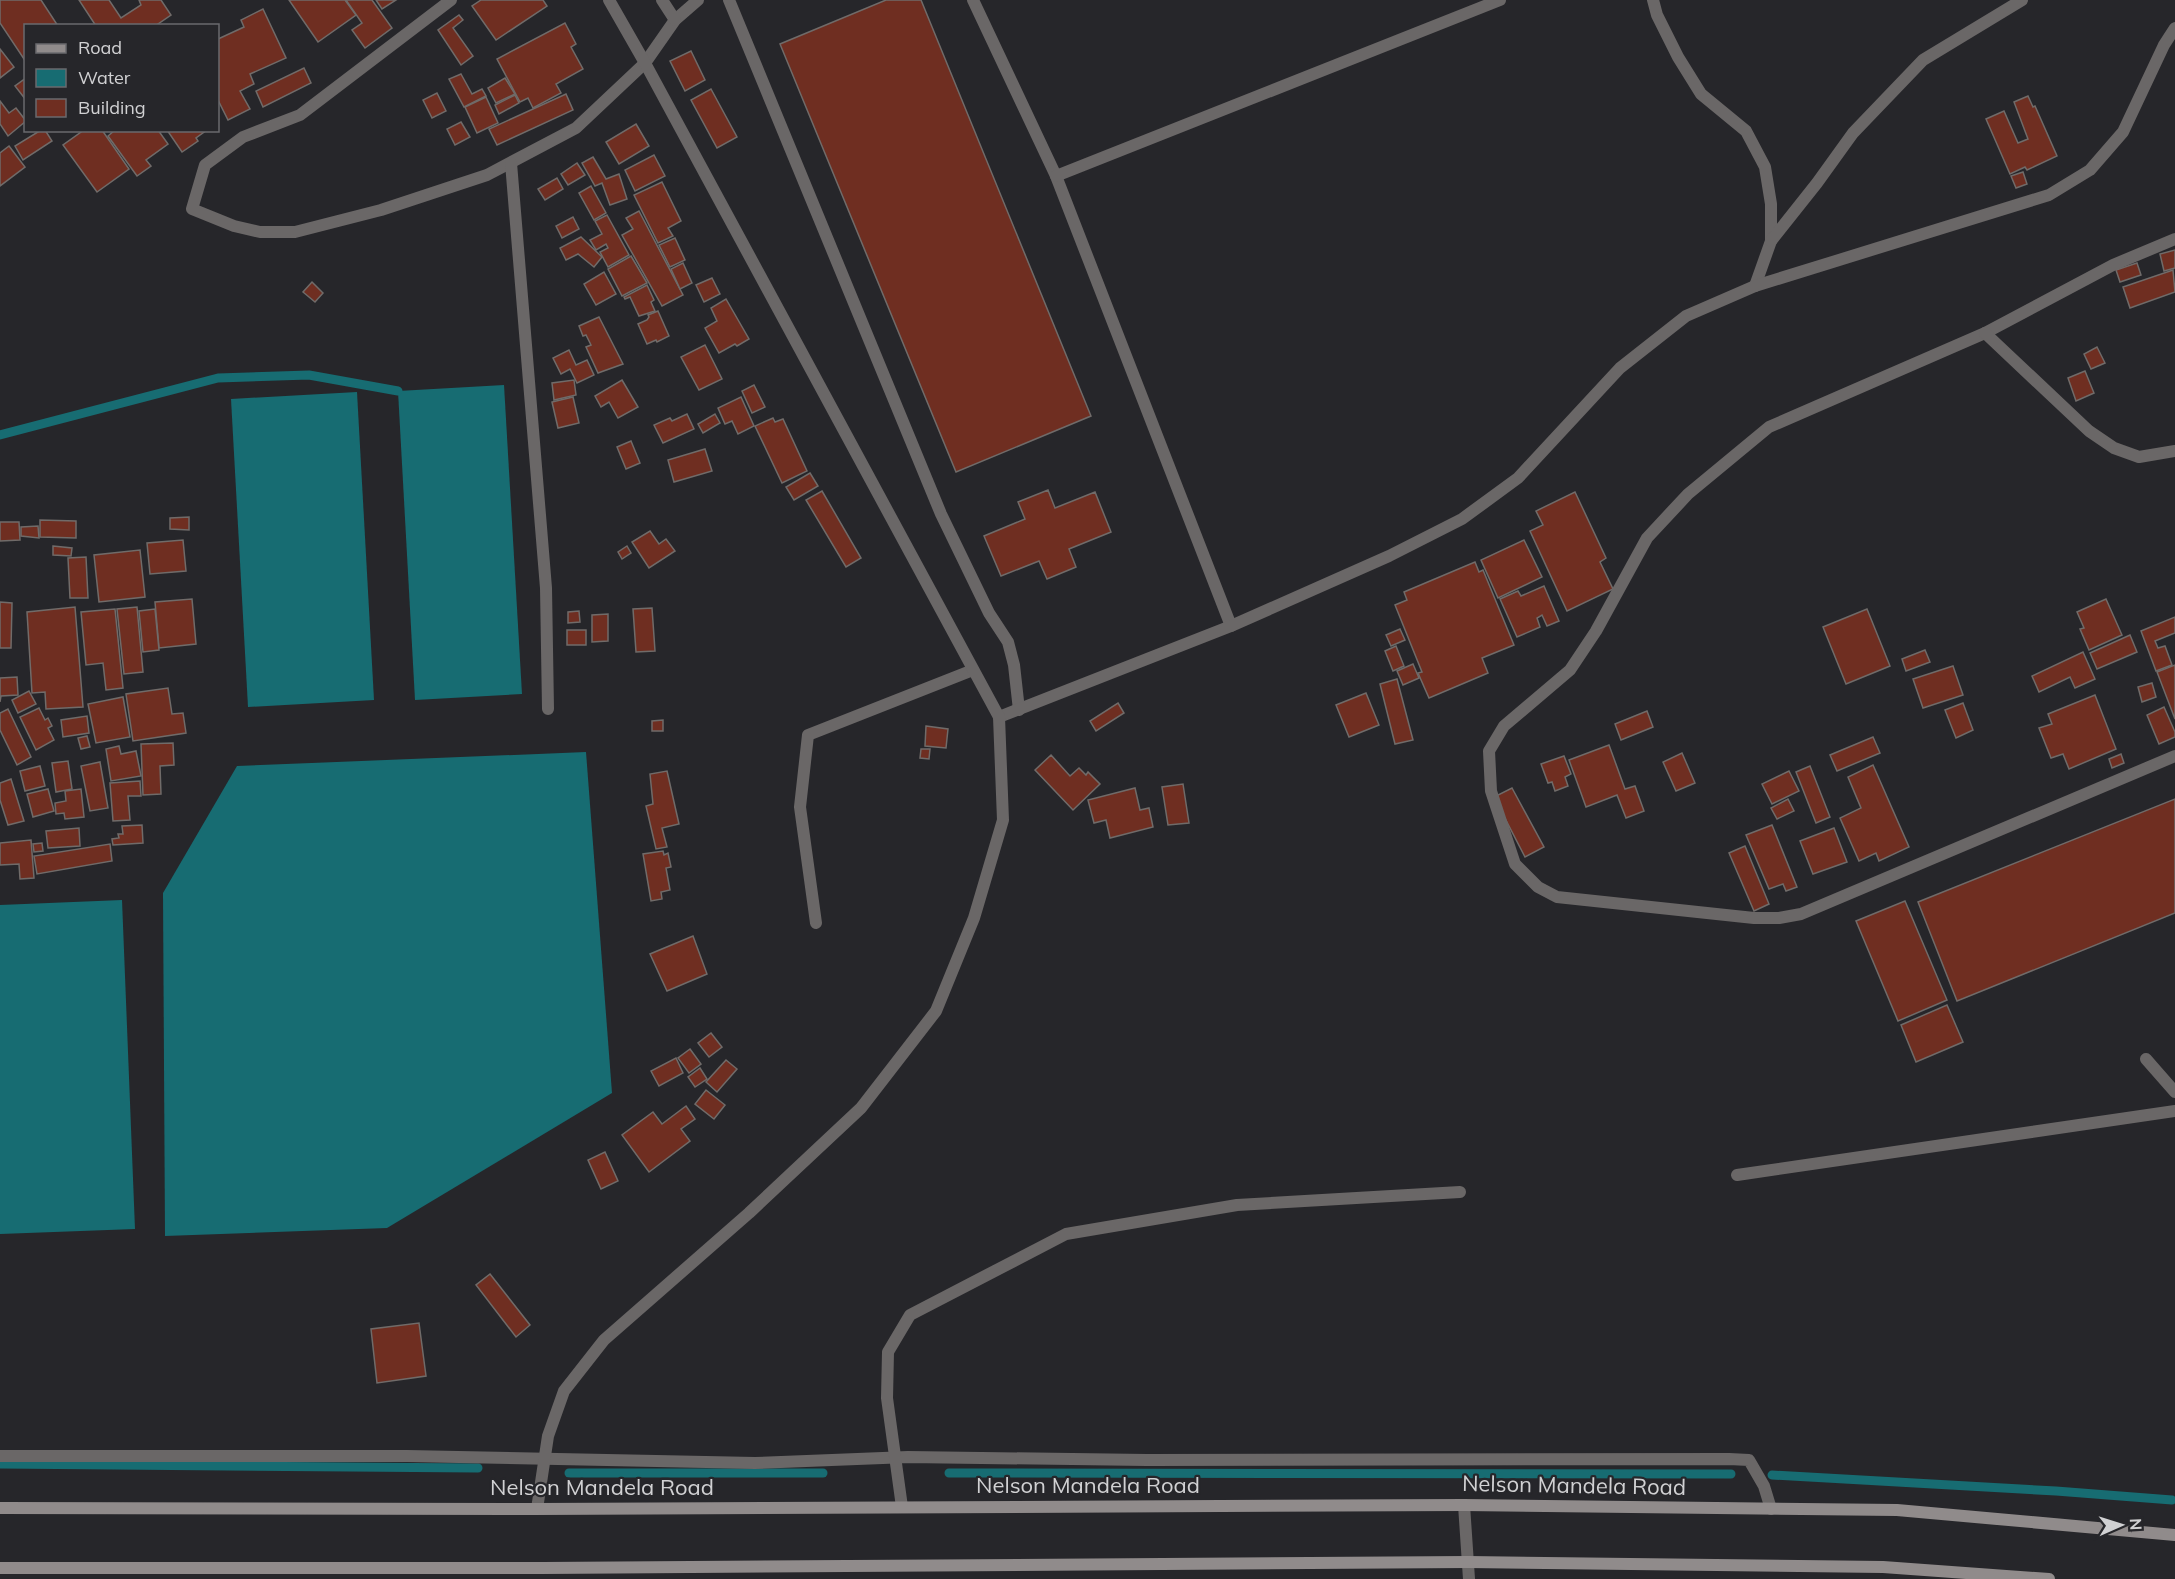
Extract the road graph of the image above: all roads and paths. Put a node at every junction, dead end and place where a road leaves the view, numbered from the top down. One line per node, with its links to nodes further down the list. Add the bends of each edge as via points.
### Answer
1 (451, 0): 13 (street, via 300,115 243,137 205,165 192,209 260,232 295,232 403,203)
2 (609, 0): 12 (street)
3 (662, 0): 10 (street)
4 (698, 0): 10 (street)
5 (729, 0): 23 (street, via 941,514 989,613 1008,642)
6 (973, 0): 14 (street)
7 (1500, 0): 14 (street)
8 (1653, 0): 16 (street, via 1678,57 1701,94 1746,131 1765,167)
9 (2022, 0): 16 (street, via 1923,60 1853,133)
10 (675, 21): 12 (street)
11 (2175, 28): 17 (street, via 2123,132 2090,170 2049,195)
12 (645, 63): 13 (street, via 576,128); 21 (street)
13 (511, 163): 22 (street, via 546,588)
14 (1056, 176): 20 (street)
15 (2175, 239): 18 (street, via 2113,265)
16 (1771, 241): 17 (street)
17 (1755, 286): 20 (street, via 1686,316 1628,362 1518,478 1462,519)
18 (1985, 333): 19 (street, via 2089,431 2114,448 2139,458); 25 (street, via 1769,427 1688,494 1647,538 1570,670 1504,726 1489,751 1491,791 1515,864 1538,887 1557,897 1779,918 1801,914)
19 (2175, 451)
20 (1231, 626): 23 (street)
21 (973, 670): 24 (street); 26 (street, via 808,735 800,807)
22 (548, 709)
23 (1019, 710): 24 (street)
24 (999, 717): 34 (street, via 1003,820 974,918 936,1011 861,1108 604,1340 564,1391 548,1436)
25 (2175, 756)
26 (816, 923)
27 (2146, 1059): 28 (street)
28 (2175, 1092)
29 (2175, 1111): 30 (street)
30 (1737, 1175)
31 (1460, 1192): 33 (street, via 1237,1205 1066,1234 910,1315 888,1352 887,1398)
32 (0, 1456): 34 (street)
33 (895, 1458): 34 (street, via 755,1463); 36 (street); 39 (street, via 1749,1460 1764,1486)
34 (545, 1459): 38 (street)
35 (1464, 1504): 36 (main road, Nelson Mandela Road); 39 (main road, Nelson Mandela Road); 41 (street)
36 (902, 1507): 38 (main road, Nelson Mandela Road)
37 (0, 1508): 38 (main road, Nelson Mandela Road)
38 (537, 1509)
39 (1771, 1509): 40 (main road, Nelson Mandela Road, via 1897,1510)
40 (2175, 1535)
41 (1467, 1562): 42 (main road); 43 (street); 44 (main road, via 1882,1568)
42 (0, 1568)
43 (1468, 1579)
44 (2049, 1579)

